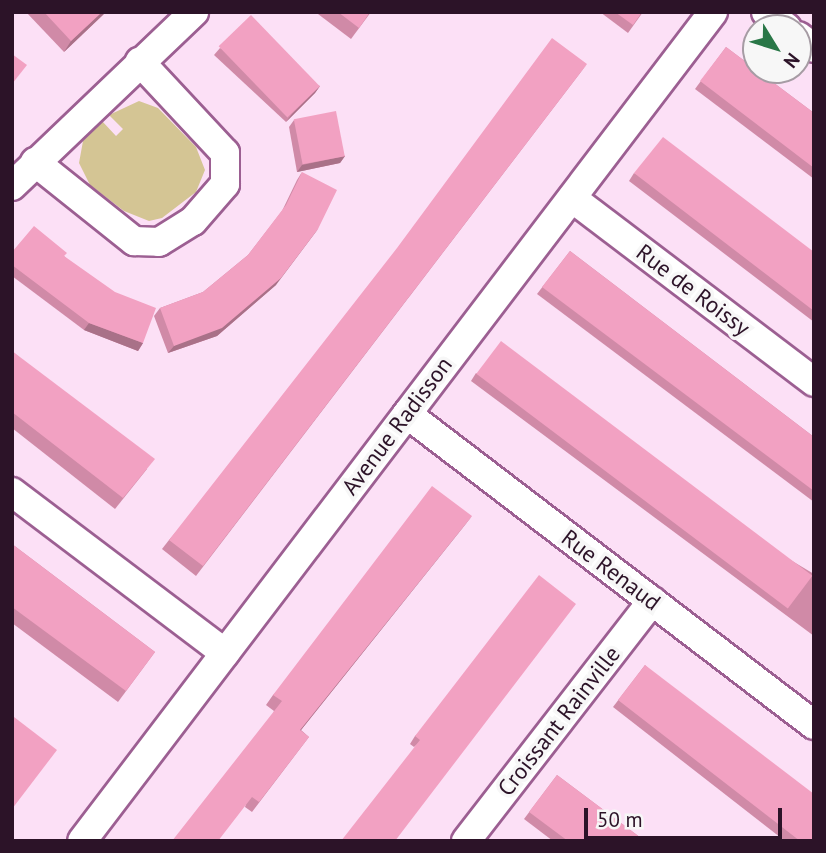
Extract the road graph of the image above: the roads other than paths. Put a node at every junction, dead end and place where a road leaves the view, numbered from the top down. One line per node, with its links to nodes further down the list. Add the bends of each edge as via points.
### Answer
1 (194, 12): 3 (street)
2 (713, 12): 6 (street, Avenue Radisson)
3 (140, 62): 4 (street); 4 (street, via 225,153 225,184 194,221 159,242 134,241)
4 (35, 162): 5 (street)
5 (12, 186)
6 (572, 198): 7 (street, Rue de Roissy); 8 (street, Avenue Radisson)
7 (814, 382)
8 (407, 414): 10 (street, Rue Renaud); 11 (street, Avenue Radisson)
9 (12, 492): 11 (street)
10 (652, 601): 12 (street, Rue Renaud); 14 (street, Croissant Rainville)
11 (225, 653): 13 (street, Avenue Radisson)
12 (814, 725)
13 (82, 841)
14 (466, 841)

